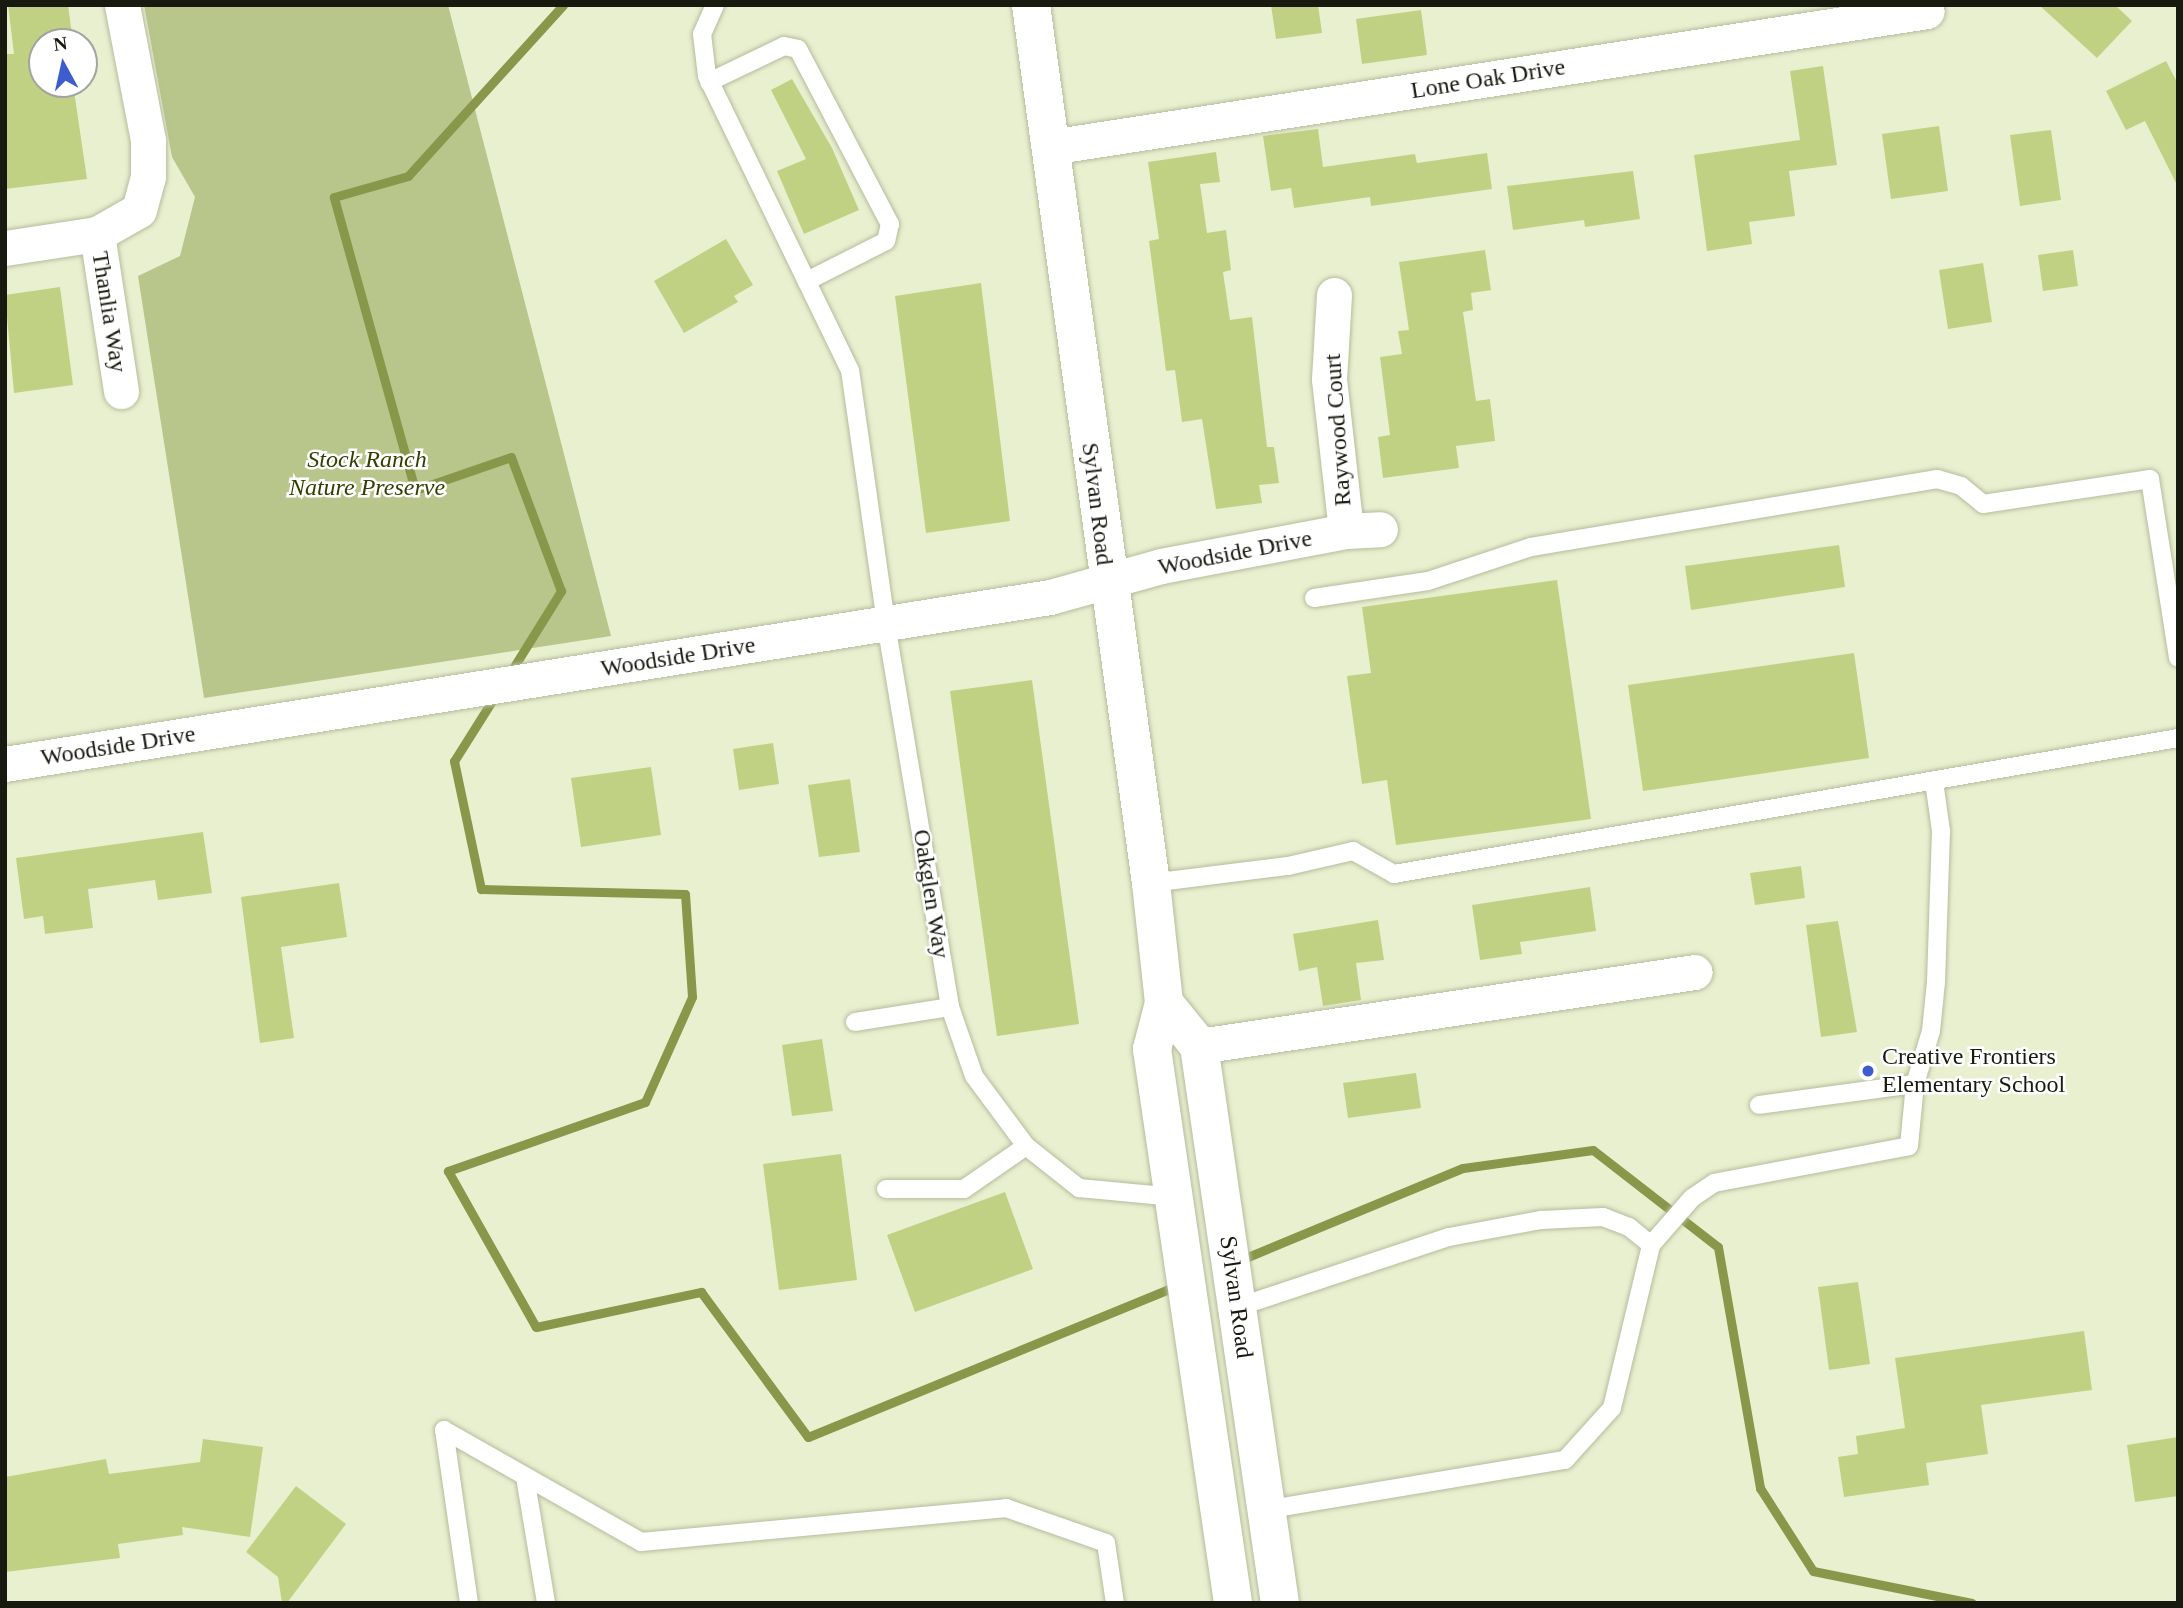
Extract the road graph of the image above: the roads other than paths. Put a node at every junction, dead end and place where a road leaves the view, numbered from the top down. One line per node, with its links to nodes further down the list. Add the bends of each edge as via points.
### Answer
1 (122, 5): 7 (street, via 148,140 148,177 139,210)
2 (715, 5): 5 (lane, Oakglen Way, via 702,34)
3 (1031, 5): 6 (main road, Sylvan Road)
4 (1927, 11): 6 (street, Lone Oak Drive)
5 (709, 82): 9 (lane, Oakglen Way); 9 (lane, via 784,46 798,49 890,224 886,241)
6 (1050, 147): 14 (main road, Sylvan Road)
7 (97, 234): 8 (street); 11 (street, Thanlia Way)
8 (5, 248)
9 (807, 281): 16 (lane, Oakglen Way, via 850,370)
10 (1334, 295): 13 (street, Raywood Court, via 1329,379)
11 (121, 391)
12 (1380, 529): 13 (street, Raywood Court)
13 (1346, 531): 14 (street, Woodside Drive, via 1162,566)
14 (1107, 582): 16 (street, Woodside Drive, via 1050,597); 21 (main road, Sylvan Road)
15 (1314, 598): 17 (lane, via 1428,581 1531,547 1937,479 1961,486 1983,504 2150,479)
16 (886, 624): 19 (street, Woodside Drive); 24 (lane, Oakglen Way)
17 (2178, 658)
18 (2178, 738): 20 (lane)
19 (5, 764)
20 (1934, 780): 21 (lane, via 1394,874 1353,852 1288,866); 27 (lane, via 1941,831 1936,982 1931,1031)
21 (1151, 883): 23 (main road, Sylvan Road)
22 (1695, 972): 26 (street)
23 (1164, 1003): 26 (main road); 31 (main road, Sylvan Road, via 1153,1049)
24 (950, 1007): 25 (lane); 29 (lane, Oakglen Way, via 974,1076)
25 (855, 1022)
26 (1199, 1046): 33 (main road, Sylvan Road)
27 (1915, 1084): 28 (lane); 32 (lane, via 1909,1146 1714,1183 1690,1201)
28 (1759, 1105)
29 (1026, 1146): 30 (lane, via 964,1189); 31 (lane, Oakglen Way, via 1079,1188)
30 (886, 1189)
31 (1175, 1197): 39 (main road, Sylvan Road)
32 (1651, 1245): 33 (lane, via 1629,1227 1603,1217 1541,1220 1436,1240); 35 (lane, via 1612,1408 1565,1460)
33 (1236, 1296): 35 (main road, Sylvan Road)
34 (525, 1477): 36 (lane, via 444,1430); 37 (lane); 38 (lane, via 641,1542 1006,1508 1107,1543)
35 (1265, 1510): 40 (main road, Sylvan Road)
36 (469, 1603)
37 (546, 1603)
38 (1115, 1603)
39 (1233, 1603)
40 (1280, 1603)

